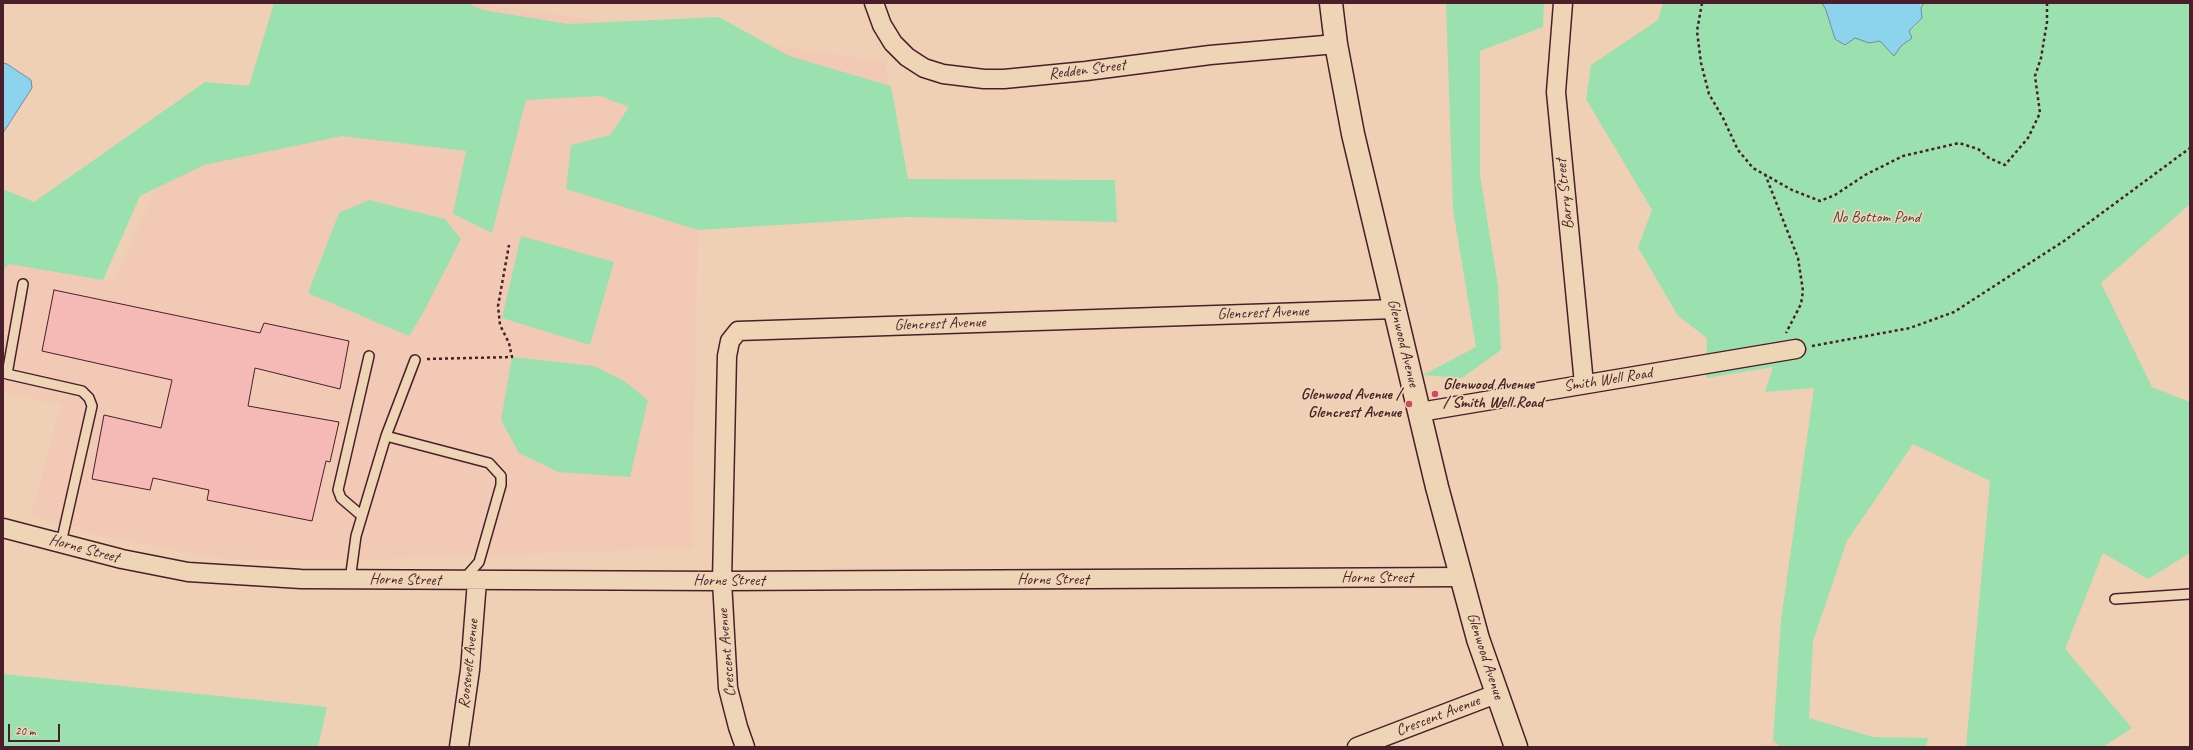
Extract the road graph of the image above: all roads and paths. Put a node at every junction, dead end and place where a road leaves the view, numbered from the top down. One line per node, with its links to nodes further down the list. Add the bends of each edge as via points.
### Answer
1 (874, 3): 6 (street, Redden Street, via 882,25 893,43 907,58 924,68 943,74 984,79 1086,71 1210,54)
2 (1331, 3): 6 (street, Glenwood Avenue)
3 (1563, 3): 16 (street, Barry Street, via 1556,92)
4 (1702, 3): 8 (path, via 1697,31 1700,63 1709,94 1738,150 1753,168)
5 (2047, 3): 8 (path, via 2042,58 2035,76 2040,113 2028,138 2005,165 1989,158 1978,149 1958,143 1903,156 1820,201 1792,190)
6 (1336, 44): 11 (street, Glenwood Avenue, via 1353,134)
7 (2190, 148): 12 (path, via 2064,241 1954,312 1910,328)
8 (1764, 173): 13 (path, via 1798,258 1803,290 1801,304)
9 (509, 245): 15 (path, via 498,306 500,325 512,356)
10 (23, 284): 21 (lane, via 7,374 82,392 89,398 92,406)
11 (1394, 309): 17 (street, Glenwood Avenue); 25 (street, Glencrest Avenue, via 738,331 730,341 727,356)
12 (1796, 349): 13 (street, Smith Well Road)
13 (1776, 352): 16 (street, Smith Well Road)
14 (370, 356): 19 (lane, via 338,490 341,498)
15 (415, 360): 18 (lane)
16 (1584, 384): 17 (street, Smith Well Road)
17 (1420, 412): 22 (street, Glenwood Avenue)
18 (386, 436): 19 (lane); 24 (lane, via 489,463 501,476 500,491 479,562)
19 (362, 516): 23 (lane, via 356,536)
20 (3, 528): 21 (street, Horne Street)
21 (60, 543): 23 (street, Horne Street, via 188,572)
22 (1460, 577): 25 (street, Horne Street); 28 (street, Glenwood Avenue)
23 (350, 580): 24 (street, Horne Street)
24 (470, 580): 25 (street, Horne Street); 29 (street, Roosevelt Avenue, via 470,670)
25 (722, 581): 30 (street, Crescent Avenue, via 728,688)
26 (2190, 594): 27 (lane)
27 (2115, 599)
28 (1496, 694): 31 (street, Crescent Avenue); 32 (street, Glenwood Avenue)
29 (459, 747)
30 (745, 747)
31 (1357, 747)
32 (1516, 747)

